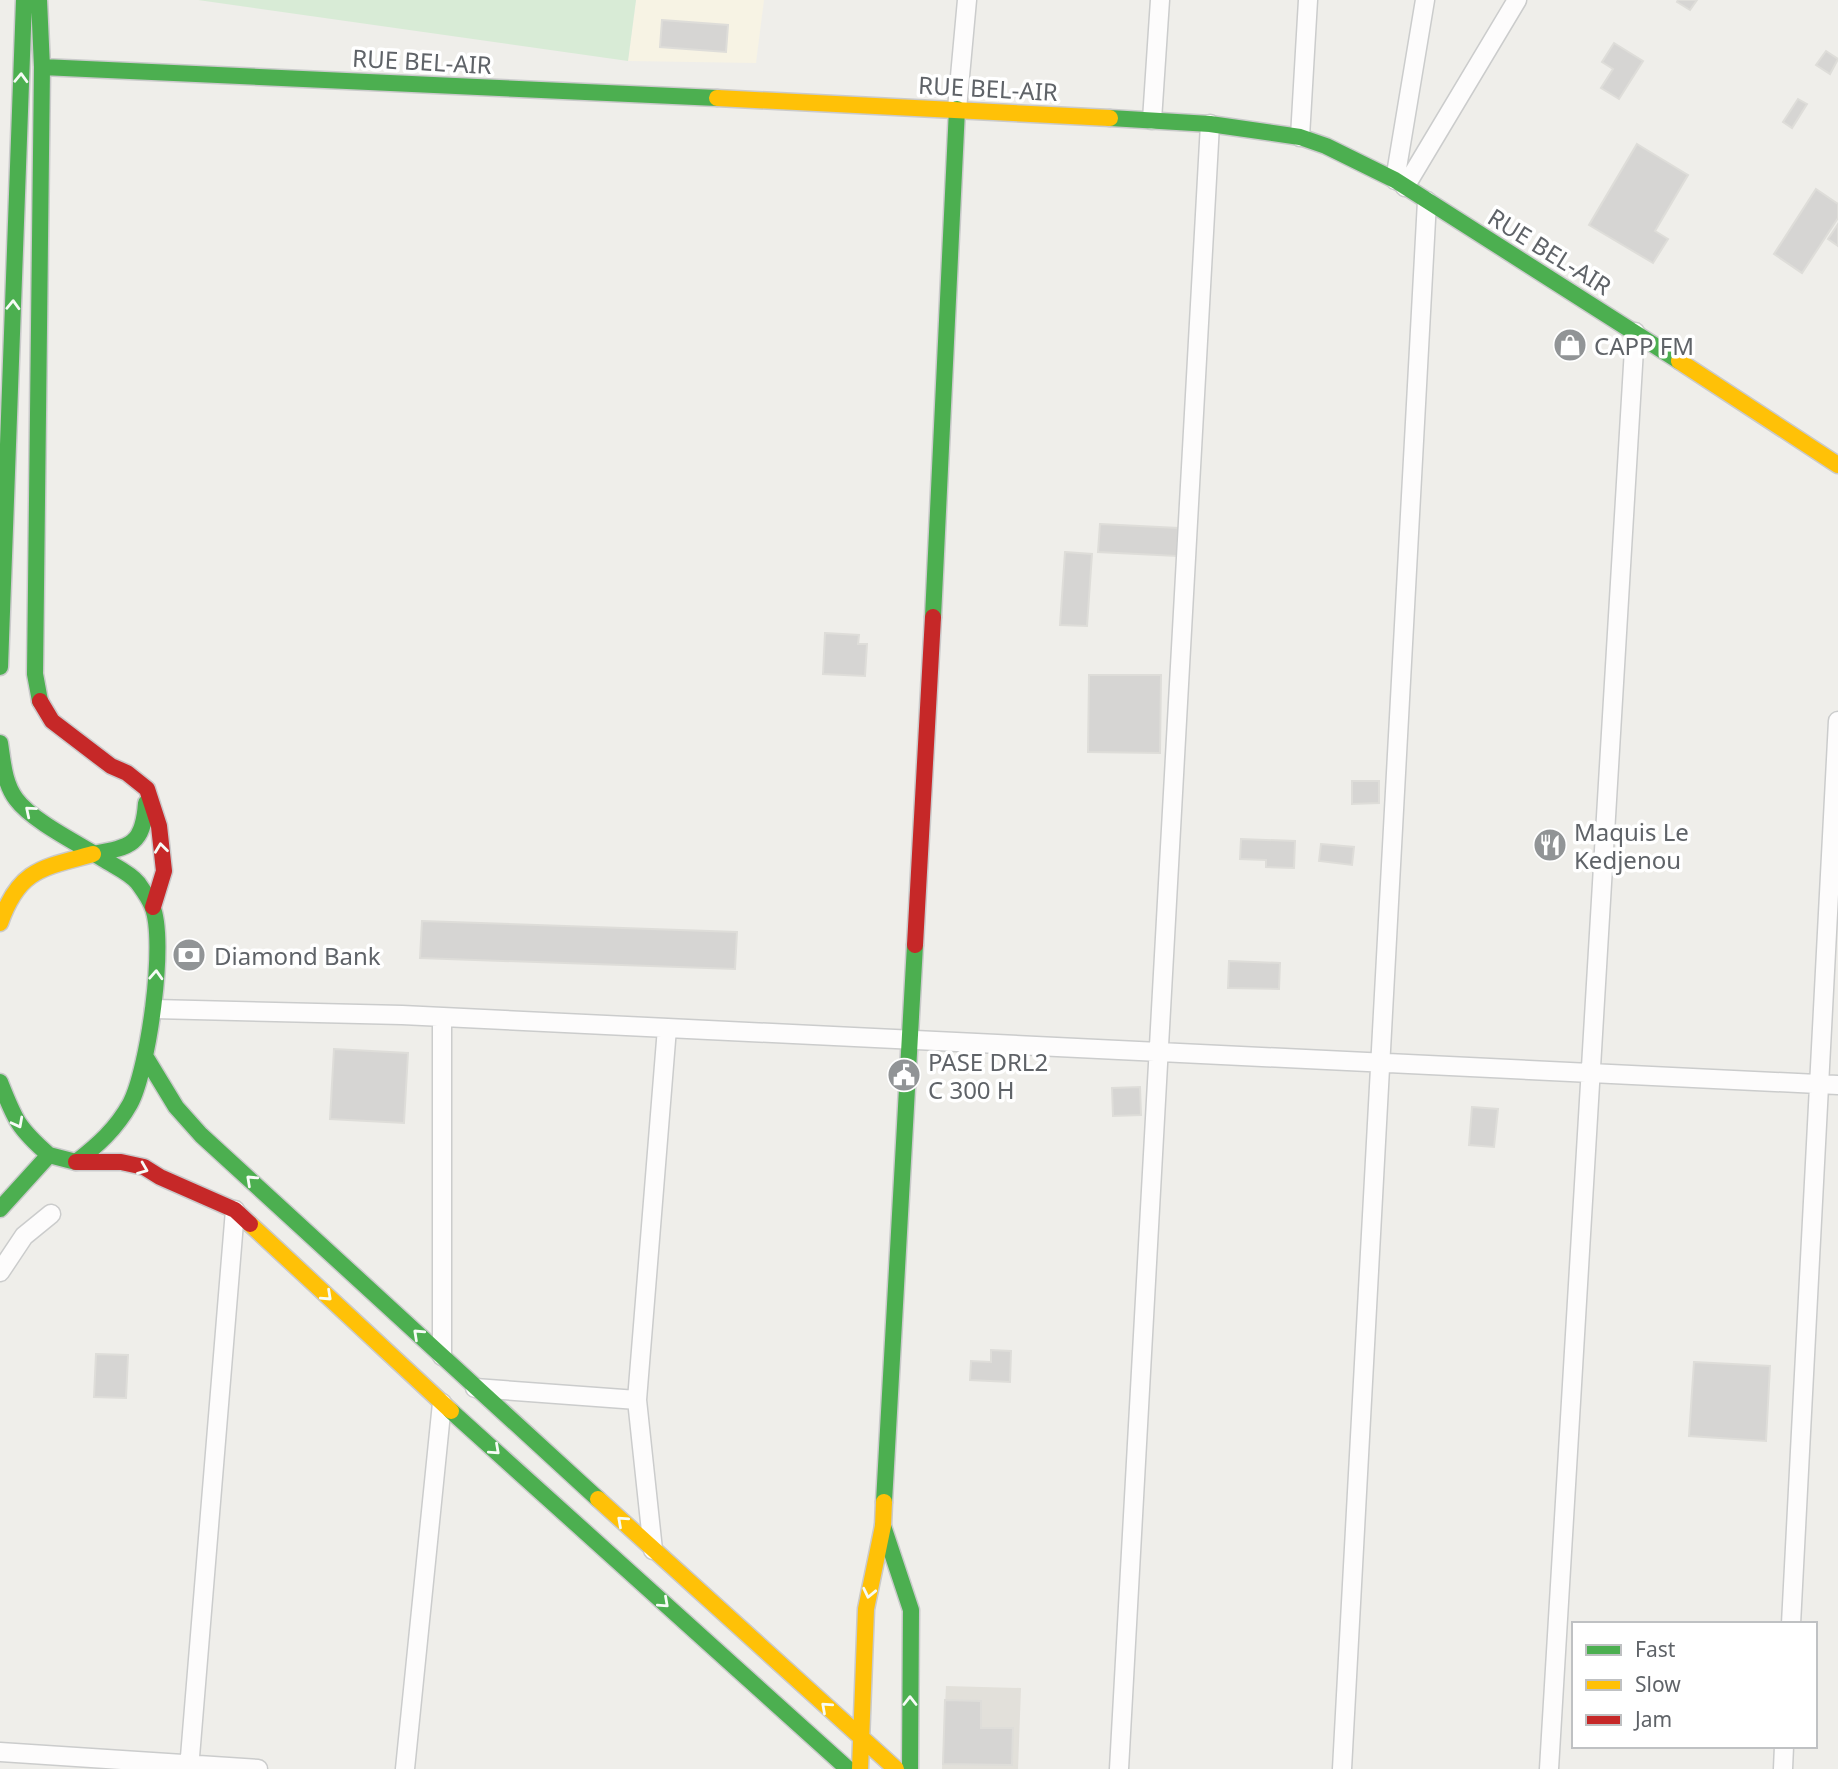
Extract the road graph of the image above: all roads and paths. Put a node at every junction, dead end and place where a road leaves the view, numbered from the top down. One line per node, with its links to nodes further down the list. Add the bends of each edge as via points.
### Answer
1 (24, 0): 17 (main road, one-way to 1)
2 (39, 0): 8 (main road)
3 (967, 0): 9 (street)
4 (1160, 0): 10 (street)
5 (1308, 0): 12 (street)
6 (1425, 0): 13 (street)
7 (1517, 0): 13 (street)
8 (42, 67): 9 (main road, RUE BEL-AIR); 20 (main road, via 35,674 41,706 52,721)
9 (957, 109): 10 (main road, RUE BEL-AIR); 27 (main road)
10 (1152, 120): 11 (main road, RUE BEL-AIR)
11 (1210, 124): 12 (main road, RUE BEL-AIR); 28 (street)
12 (1300, 137): 13 (main road, RUE BEL-AIR)
13 (1400, 184): 14 (main road, RUE BEL-AIR)
14 (1427, 201): 15 (main road, RUE BEL-AIR); 30 (street)
15 (1635, 332): 16 (main road, RUE BEL-AIR); 31 (street)
16 (1838, 465)
17 (0, 667)
18 (1838, 721): 33 (street)
19 (0, 743): 21 (main road, one-way to 19, via 15,798 5,776)
20 (147, 789): 21 (main road, via 142,834 128,847); 22 (main road, one-way to 20, via 164,870 159,826)
21 (93, 854): 22 (main road, via 136,880); 23 (main road, via 38,869 9,895)
22 (153, 907): 24 (main road, one-way to 22, via 157,942)
23 (1, 915)
24 (154, 1010): 25 (street); 29 (main road)
25 (442, 1017): 26 (street); 41 (street)
26 (667, 1028): 27 (street); 43 (street)
27 (911, 1040): 28 (street); 45 (main road)
28 (1160, 1052): 30 (street); 58 (street)
29 (145, 1056): 36 (main road, via 132,1101 120,1121); 41 (main road, one-way to 29, via 201,1135 176,1107)
30 (1381, 1062): 31 (street); 59 (street)
31 (1591, 1073): 33 (street); 60 (street)
32 (0, 1082): 35 (main road, one-way to 35, via 24,1135)
33 (1819, 1084): 34 (street); 47 (street)
34 (1838, 1084)
35 (49, 1155): 36 (main road); 37 (main road)
36 (76, 1162): 38 (main road, one-way to 38, via 144,1167)
37 (0, 1209)
38 (235, 1210): 44 (main road, one-way to 44); 51 (street)
39 (51, 1214): 40 (street, via 24,1236)
40 (0, 1272)
41 (442, 1356): 42 (main road)
42 (475, 1388): 43 (street); 46 (main road, one-way to 42)
43 (637, 1400): 46 (street)
44 (442, 1403): 53 (street); 54 (main road, one-way to 54)
45 (883, 1526): 48 (main road, one-way to 48, via 866,1609); 57 (main road, one-way to 45, via 911,1610)
46 (653, 1550): 48 (main road, one-way to 46)
47 (1791, 1622)
48 (862, 1740): 55 (main road); 56 (main road)
49 (1784, 1748): 61 (street)
50 (0, 1752): 51 (street)
51 (189, 1767): 52 (street)
52 (258, 1769)
53 (405, 1769)
54 (848, 1769)
55 (860, 1769)
56 (895, 1769)
57 (910, 1769)
58 (1119, 1769)
59 (1342, 1769)
60 (1549, 1769)
61 (1783, 1769)

